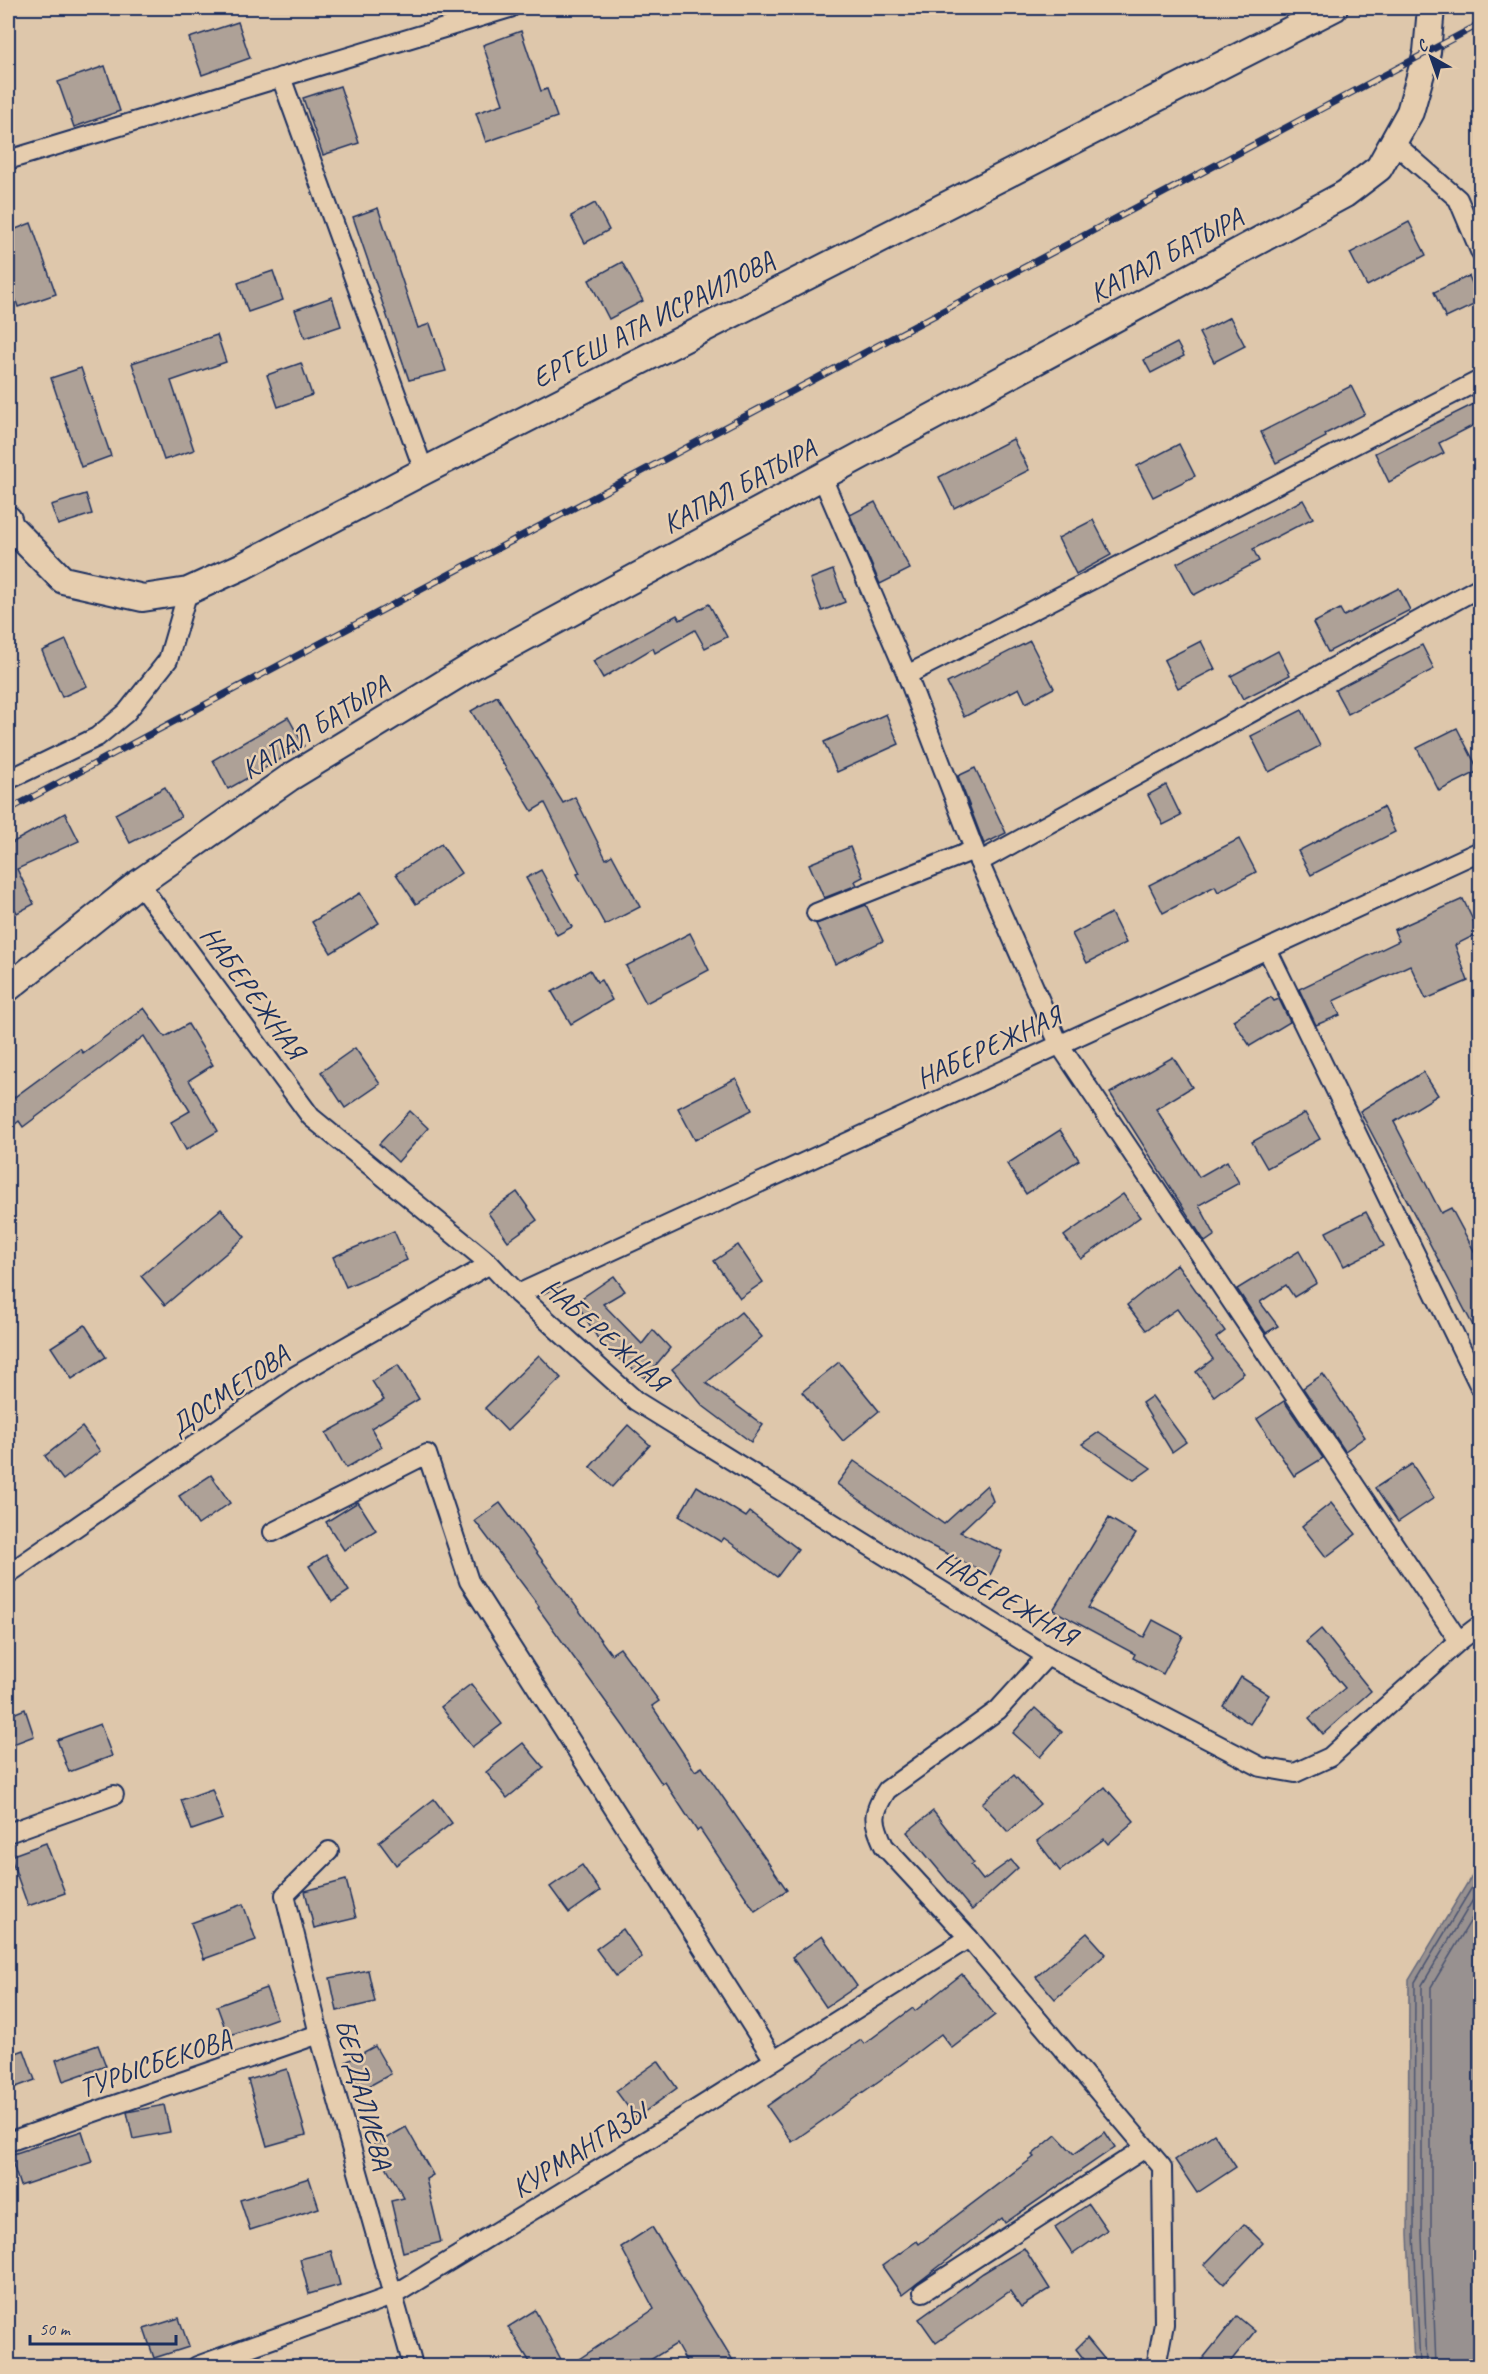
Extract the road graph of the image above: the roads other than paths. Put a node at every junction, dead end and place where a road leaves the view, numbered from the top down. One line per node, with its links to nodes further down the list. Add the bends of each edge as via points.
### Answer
1 (510, 8): 4 (street)
2 (1334, 8): 9 (main road, ЕРГЕШ АТА ИСРАИЛОВА)
3 (1431, 8): 5 (main road, КАПАЛ БАТЫРА, via 1427,52 1410,112)
4 (281, 77): 6 (street); 9 (street)
5 (1393, 142): 7 (street, via 1458,199); 10 (main road, КАПАЛ БАТЫРА, via 1379,168 1345,194)
6 (8, 160)
7 (1480, 251)
8 (1480, 380): 14 (street)
9 (424, 471): 13 (main road, ЕРГЕШ АТА ИСРАИЛОВА)
10 (822, 477): 14 (street); 18 (main road, КАПАЛ БАТЫРА, via 479,662 289,778)
11 (8, 519): 13 (main road, ЕРГЕШ АТА ИСРАИЛОВА, via 10,526 63,580 143,598)
12 (1480, 587): 17 (street)
13 (188, 591): 15 (street, via 168,660 126,714 97,737)
14 (907, 675): 17 (street)
15 (8, 780)
16 (1480, 851): 20 (street, НАБЕРЕЖНАЯ)
17 (976, 856): 19 (street); 22 (street)
18 (139, 883): 21 (main road, КАПАЛ БАТЫРА); 23 (street, НАБЕРЕЖНАЯ, via 311,1117)
19 (816, 913)
20 (1267, 949): 22 (street, НАБЕРЕЖНАЯ); 25 (street)
21 (8, 988)
22 (1059, 1044): 24 (street, НАБЕРЕЖНАЯ); 28 (street)
23 (490, 1264): 24 (street, НАБЕРЕЖНАЯ); 27 (street, ДОСМЕТОВА, via 293,1377)
24 (518, 1294): 29 (street, НАБЕРЕЖНАЯ, via 636,1401)
25 (1480, 1387)
26 (273, 1532): 35 (street, via 427,1454 469,1581)
27 (8, 1574)
28 (1473, 1635): 29 (street, НАБЕРЕЖНАЯ, via 1330,1757 1295,1773 1261,1767)
29 (1047, 1656): 33 (street, via 998,1710 887,1790 876,1807 876,1828 884,1846)
30 (114, 1795): 31 (street)
31 (8, 1833)
32 (328, 1851): 34 (street, БЕРДАЛИЕВА, via 285,1895)
33 (969, 1938): 35 (street, КУРМАНГАЗЫ); 37 (street)
34 (319, 2034): 36 (street, ТУРЫСБЕКОВА); 39 (street, БЕРДАЛИЕВА)
35 (774, 2060): 39 (street, КУРМАНГАЗЫ)
36 (8, 2142)
37 (1145, 2148): 38 (street); 42 (street, via 1162,2167 1164,2324)
38 (923, 2292)
39 (392, 2296): 40 (street, КУРМАНГАЗЫ); 41 (street, БЕРДАЛИЕВА)
40 (197, 2367)
41 (413, 2367)
42 (1156, 2367)

